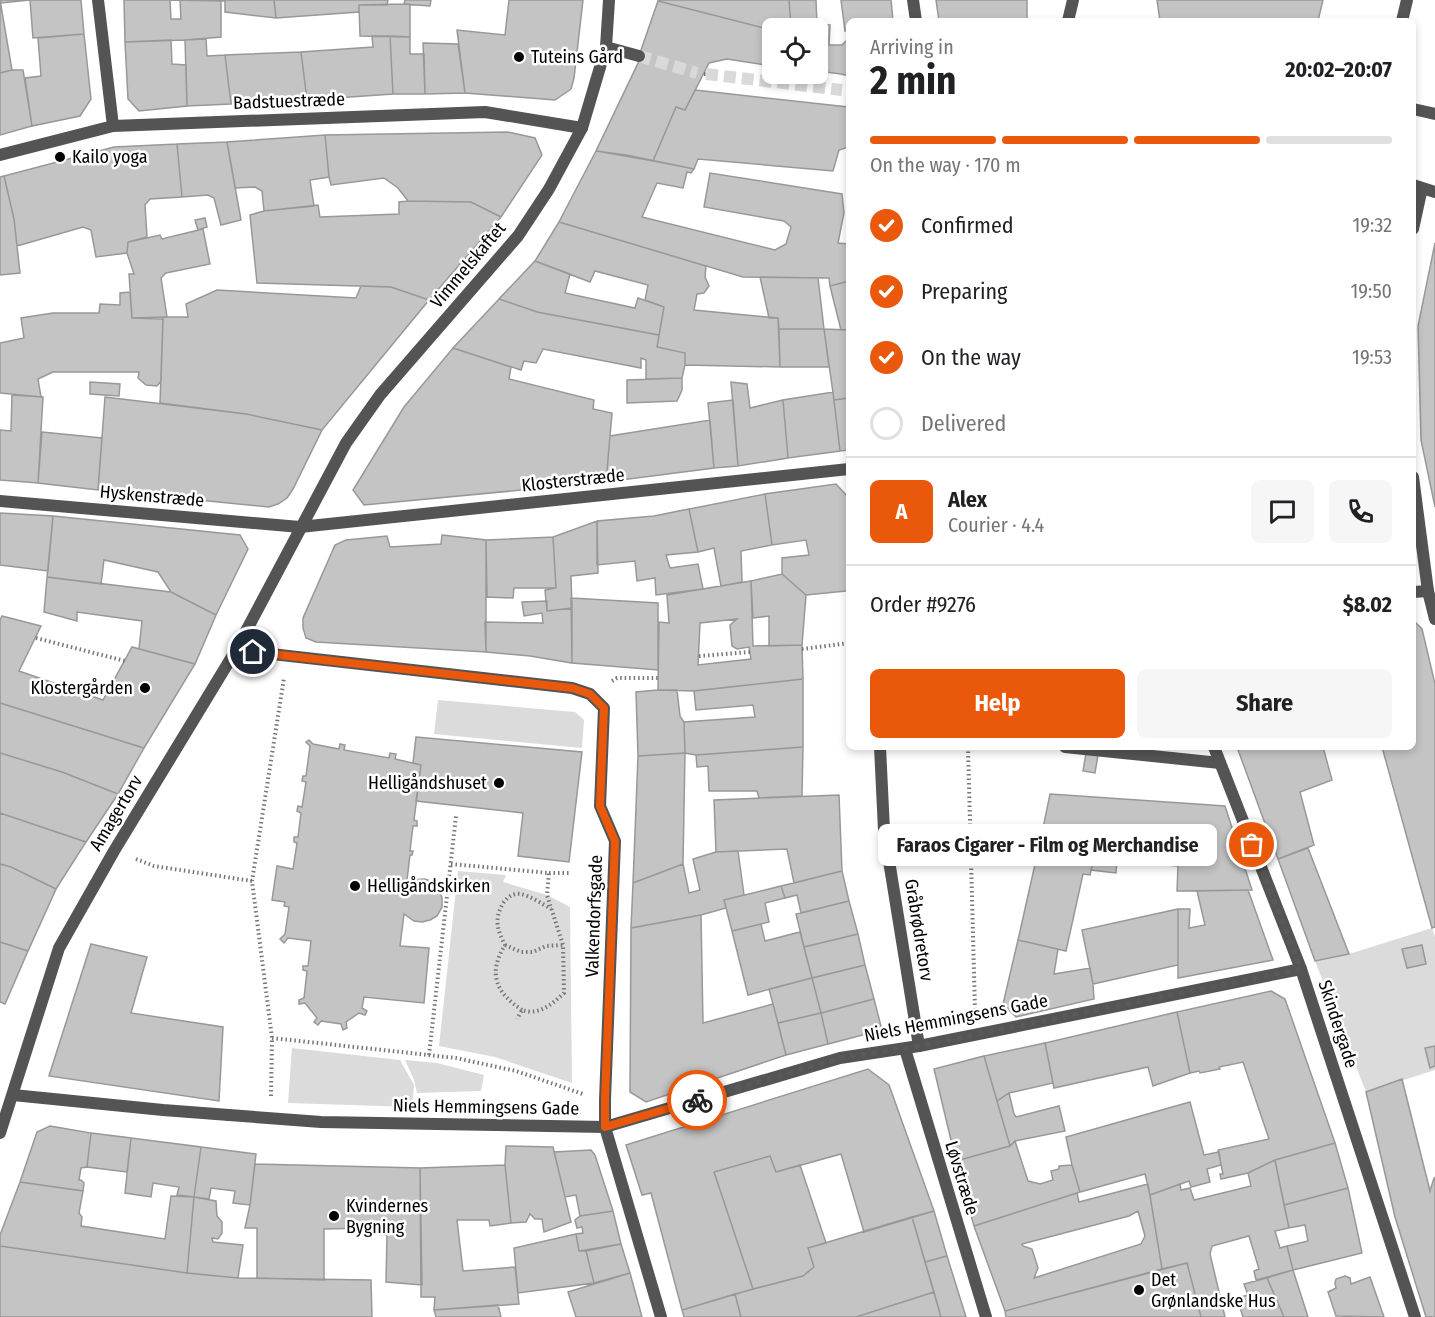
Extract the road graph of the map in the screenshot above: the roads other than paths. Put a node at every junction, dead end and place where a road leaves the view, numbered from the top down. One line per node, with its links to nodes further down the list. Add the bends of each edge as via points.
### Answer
1 (98, 0): 13 (street)
2 (609, 0): 9 (street, Vimmelskaftet)
3 (913, 0): 6 (street)
4 (1072, 0): 7 (street)
5 (1407, 0): 8 (street)
6 (916, 18)
7 (1069, 18)
8 (1403, 18)
9 (606, 47): 10 (street); 14 (street, Vimmelskaftet)
10 (639, 56)
11 (1416, 110): 12 (street)
12 (1435, 114)
13 (113, 126): 14 (street, Badstuestræde, via 484,112); 15 (street, Badstuestræde)
14 (582, 128): 22 (street, Vimmelskaftet, via 518,236 380,395 346,443)
15 (0, 155)
16 (1418, 187): 17 (street); 18 (street)
17 (1435, 192)
18 (1416, 204)
19 (846, 468): 22 (street, Klosterstræde)
20 (1416, 500): 23 (street)
21 (0, 501): 22 (street, Hyskenstræde)
22 (300, 527): 26 (street, Amagertorv)
23 (1428, 591): 24 (street); 25 (street)
24 (1416, 592)
25 (1435, 619)
26 (236, 650): 34 (street, Amagertorv, via 59,948); 35 (street, Valkendorfsgade, via 572,688 590,694 604,708 600,806 615,841)
27 (880, 750): 32 (street, Gråbrødretorv, via 884,830)
28 (1094, 750): 30 (street)
29 (1215, 750): 30 (street, Skindergade)
30 (1220, 763): 31 (street, Skindergade)
31 (1301, 969): 32 (street, Niels Hemmingsens Gade); 39 (street, Skindergade)
32 (919, 1046): 33 (street, Niels Hemmingsens Gade)
33 (904, 1048): 35 (street, Niels Hemmingsens Gade, via 840,1058); 38 (street, Løvstræde)
34 (13, 1095): 35 (street, Niels Hemmingsens Gade, via 321,1122); 36 (street, Amagertorv)
35 (605, 1127): 37 (street, Valkendorfsgade)
36 (0, 1133)
37 (662, 1317)
38 (986, 1317)
39 (1415, 1317)

